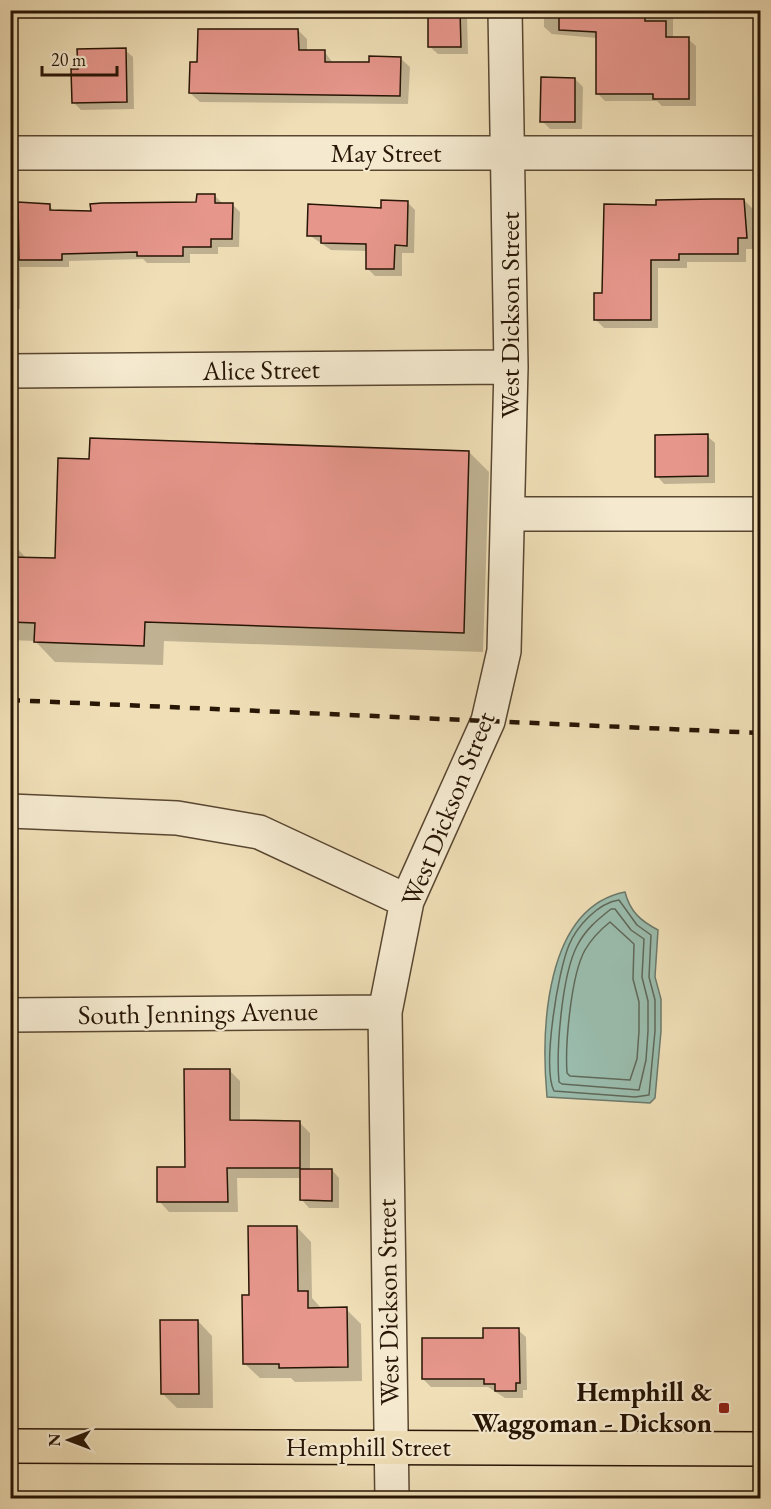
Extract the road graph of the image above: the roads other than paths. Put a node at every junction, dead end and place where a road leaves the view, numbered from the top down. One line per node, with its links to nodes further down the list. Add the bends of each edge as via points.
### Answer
1 (505, 10): 3 (street, West Dickson Street)
2 (10, 153): 3 (street, May Street)
3 (508, 153): 4 (street, May Street); 5 (street, West Dickson Street)
4 (760, 153)
5 (511, 367): 6 (street, Alice Street); 7 (street, West Dickson Street)
6 (10, 371)
7 (508, 514): 8 (street); 10 (street, West Dickson Street, via 504,651 488,721)
8 (760, 514)
9 (10, 811): 10 (street, via 177,818 259,832)
10 (407, 901): 11 (street, West Dickson Street)
11 (385, 1011): 12 (street, South Jennings Avenue); 14 (street, West Dickson Street)
12 (10, 1015)
13 (10, 1446): 14 (main road, Hemphill Street)
14 (390, 1448): 15 (main road, Hemphill Street); 16 (street, West Dickson Street)
15 (760, 1449)
16 (392, 1498)

